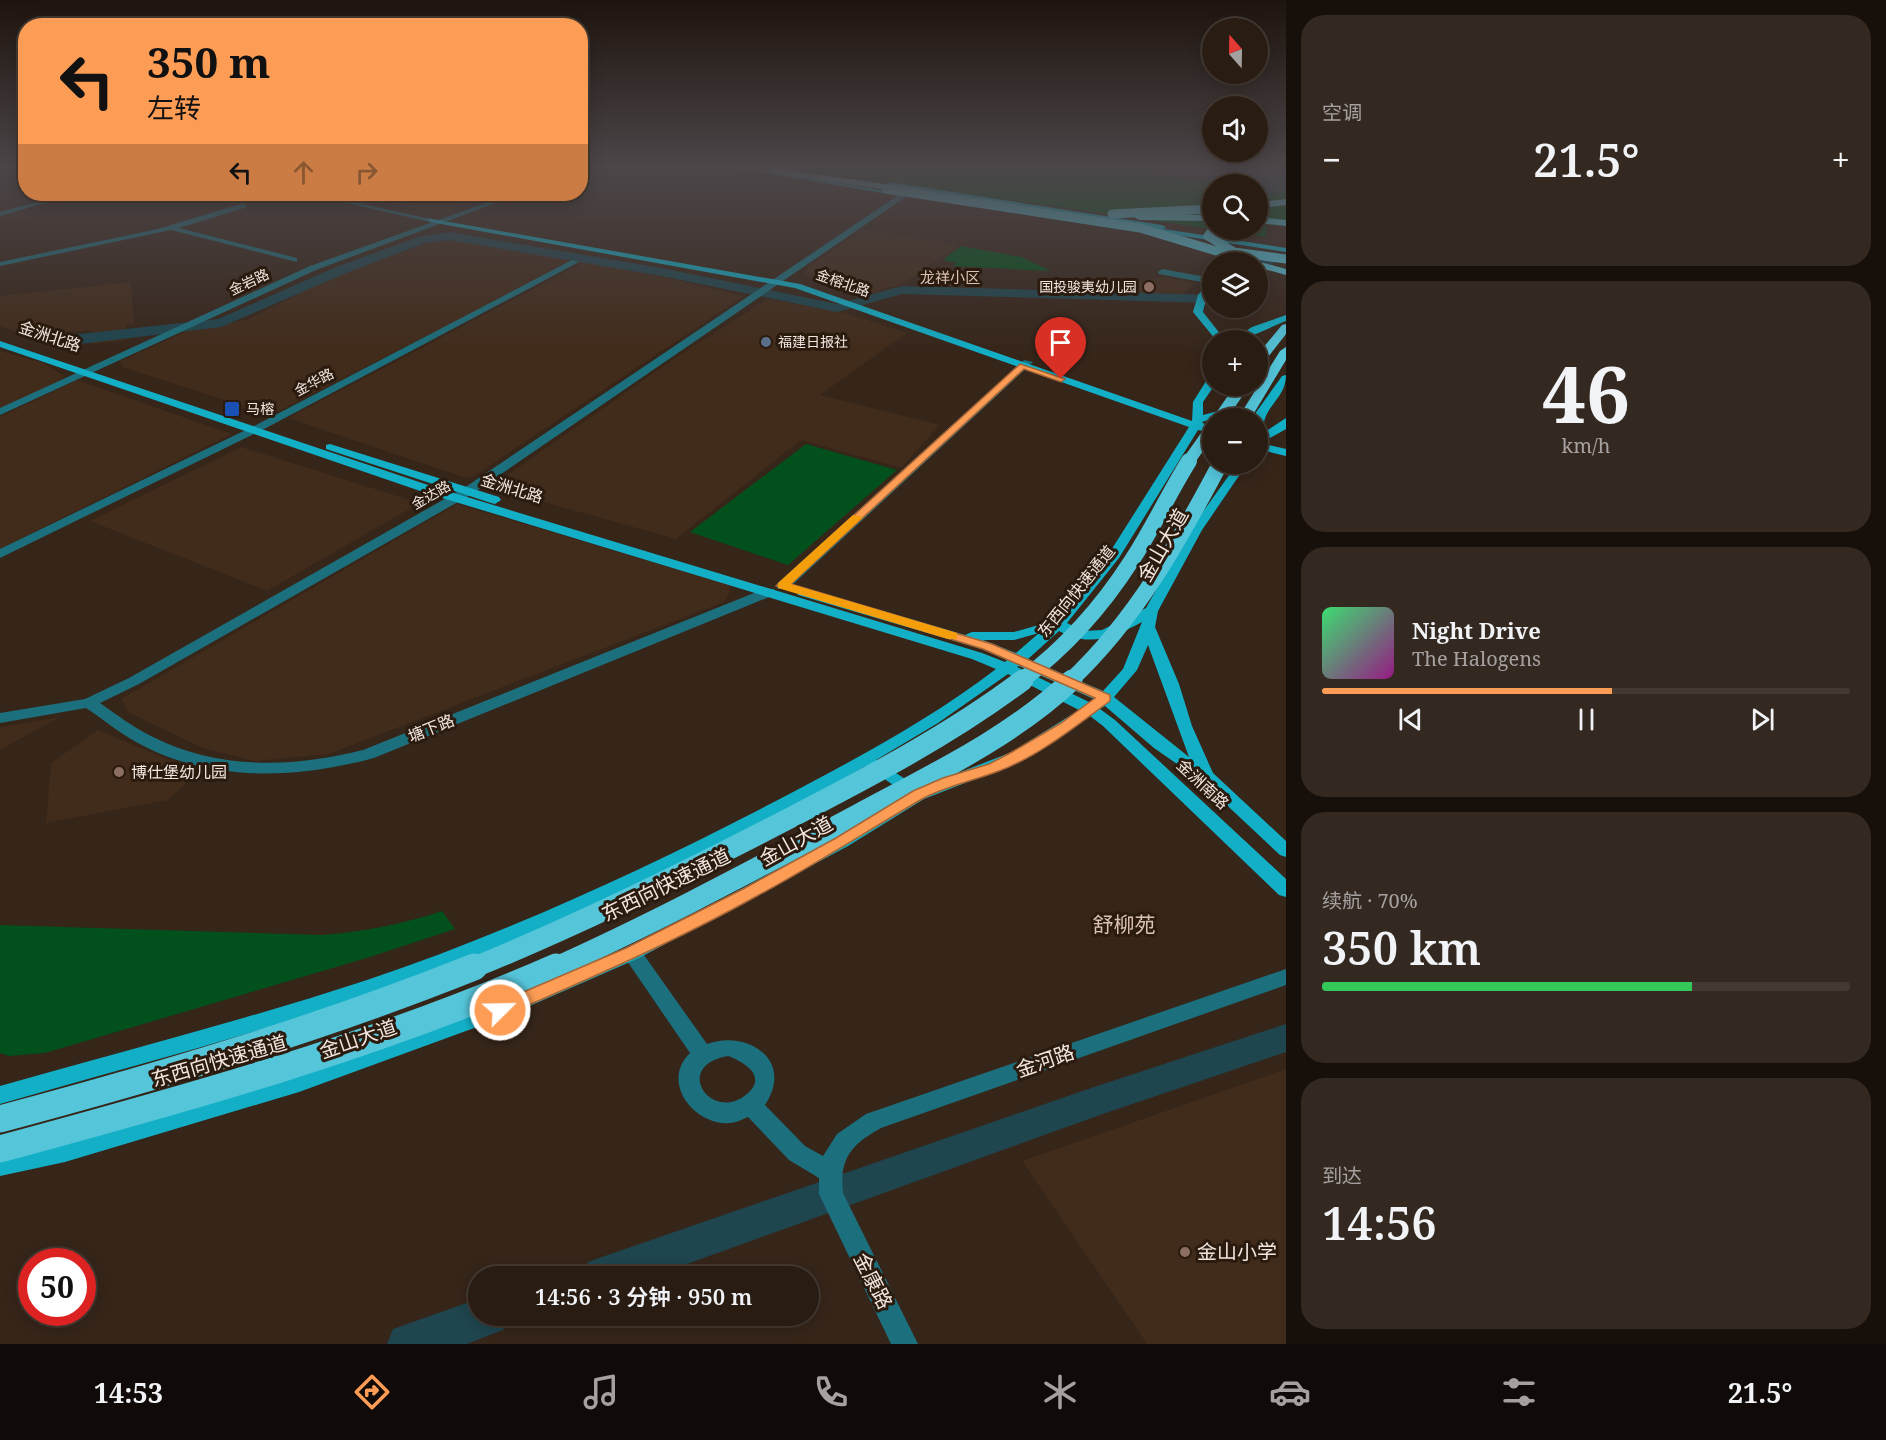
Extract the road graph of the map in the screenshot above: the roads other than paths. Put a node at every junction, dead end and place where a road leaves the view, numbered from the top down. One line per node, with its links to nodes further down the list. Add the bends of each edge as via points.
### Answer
1 (163, 230): 18 (street)
2 (178, 230): 16 (street)
3 (418, 230): 35 (street, 金岩路, via 313,267)
4 (485, 230): 23 (main road, 金榕北路)
5 (853, 230): 23 (street, 金达路)
6 (1146, 230): 12 (highway, bridge)
7 (1161, 230): 10 (main road)
8 (1177, 230): 10 (main road)
9 (1214, 240): 15 (highway, bridge, via 1254,256)
10 (1248, 242): 11 (main road); 13 (main road)
11 (1286, 249): 14 (main road)
12 (1219, 252)
13 (1240, 252)
14 (1261, 252)
15 (1286, 259)
16 (294, 260)
17 (575, 262): 44 (street, 金华路)
18 (0, 264)
19 (1268, 267): 21 (highway)
20 (1162, 272): 22 (street)
21 (1286, 272)
22 (1202, 279)
23 (778, 280): 34 (main road, 金榕北路); 54 (street, 金达路)
24 (1202, 296): 25 (main road, via 1198,312)
25 (1202, 317)
26 (1203, 318): 28 (main road)
27 (1286, 325): 29 (main road); 32 (highway)
28 (1213, 330)
29 (1253, 330)
30 (0, 338): 35 (main road, 金洲北路)
31 (0, 344): 35 (main road, 金洲北路)
32 (1268, 349)
33 (1286, 351): 38 (highway)
34 (1026, 364): 43 (main road, 金榕北路); 57 (street, 塘下路)
35 (89, 370): 40 (street, 金岩路); 44 (main road, 金洲北路)
36 (1286, 378): 39 (main road)
37 (1202, 396): 41 (main road, 金山大道, via 1198,402)
38 (1250, 408)
39 (1265, 408)
40 (0, 412)
41 (1202, 414)
42 (1286, 421): 46 (main road)
43 (1202, 425)
44 (257, 429): 54 (main road, 金洲北路); 55 (main road, 金洲北路); 56 (street, 金华路)
45 (1202, 432): 59 (main road, 金山大道, via 1114,555)
46 (1268, 435)
47 (1202, 437): 75 (highway, 东西向快速通道, bridge, via 1138,550 1057,651 995,701 925,746 714,859 473,968 288,1035 104,1092)
48 (1268, 444): 50 (main road)
49 (1268, 446): 51 (main road)
50 (1286, 448)
51 (1286, 453)
52 (1215, 474): 76 (highway, 东西向快速通道, bridge, via 1170,559 1132,614 1090,664 1026,716 950,764 738,880 490,995 296,1066)
53 (1235, 474): 58 (main road, 金山大道, via 1196,530)
54 (468, 491): 55 (street, 金达路); 57 (main road, 金洲北路)
55 (455, 498): 57 (main road, 金洲北路); 62 (street, 金达路)
56 (0, 554)
57 (776, 589): 60 (main road, 金洲北路); 61 (main road, 金洲北路, via 977,656); 62 (street, 塘下路, via 368,754 333,762 266,768 206,763 148,742)
58 (1149, 619): 59 (main road, via 1091,638); 63 (main road, 金山大道, via 1130,669); 66 (main road, via 1184,726)
59 (1058, 624): 60 (main road, via 1014,636); 61 (main road, 金山大道)
60 (951, 635): 61 (main road, 金洲北路)
61 (1012, 663): 63 (main road); 65 (main road, 金山大道)
62 (89, 703): 64 (street, 金达路)
63 (1097, 703): 66 (main road, 金洲南路); 67 (main road, 金山大道, via 1066,726 994,767); 69 (main road, 金洲南路, via 1164,774)
64 (0, 718)
65 (866, 760): 67 (main road); 73 (main road, 金山大道, via 699,848 465,951 292,1011)
66 (1206, 777): 68 (main road, 金洲南路)
67 (918, 795): 70 (main road, 金山大道, via 759,888)
68 (1286, 851)
69 (1286, 890)
70 (632, 953): 72 (street); 77 (main road, 金山大道, via 500,1010 299,1083 65,1152)
71 (1286, 977): 78 (street, 金河路, via 874,1121 844,1139)
72 (702, 1053): 74 (street, via 694,1060 688,1076 696,1099 720,1112); 74 (street, via 714,1048 741,1049 761,1064 766,1087)
73 (0, 1095)
74 (752, 1106): 78 (street, via 796,1153)
75 (0, 1119)
76 (0, 1149)
77 (0, 1166)
78 (830, 1173): 79 (street, 金康路, via 831,1194 841,1219)
79 (905, 1344)

